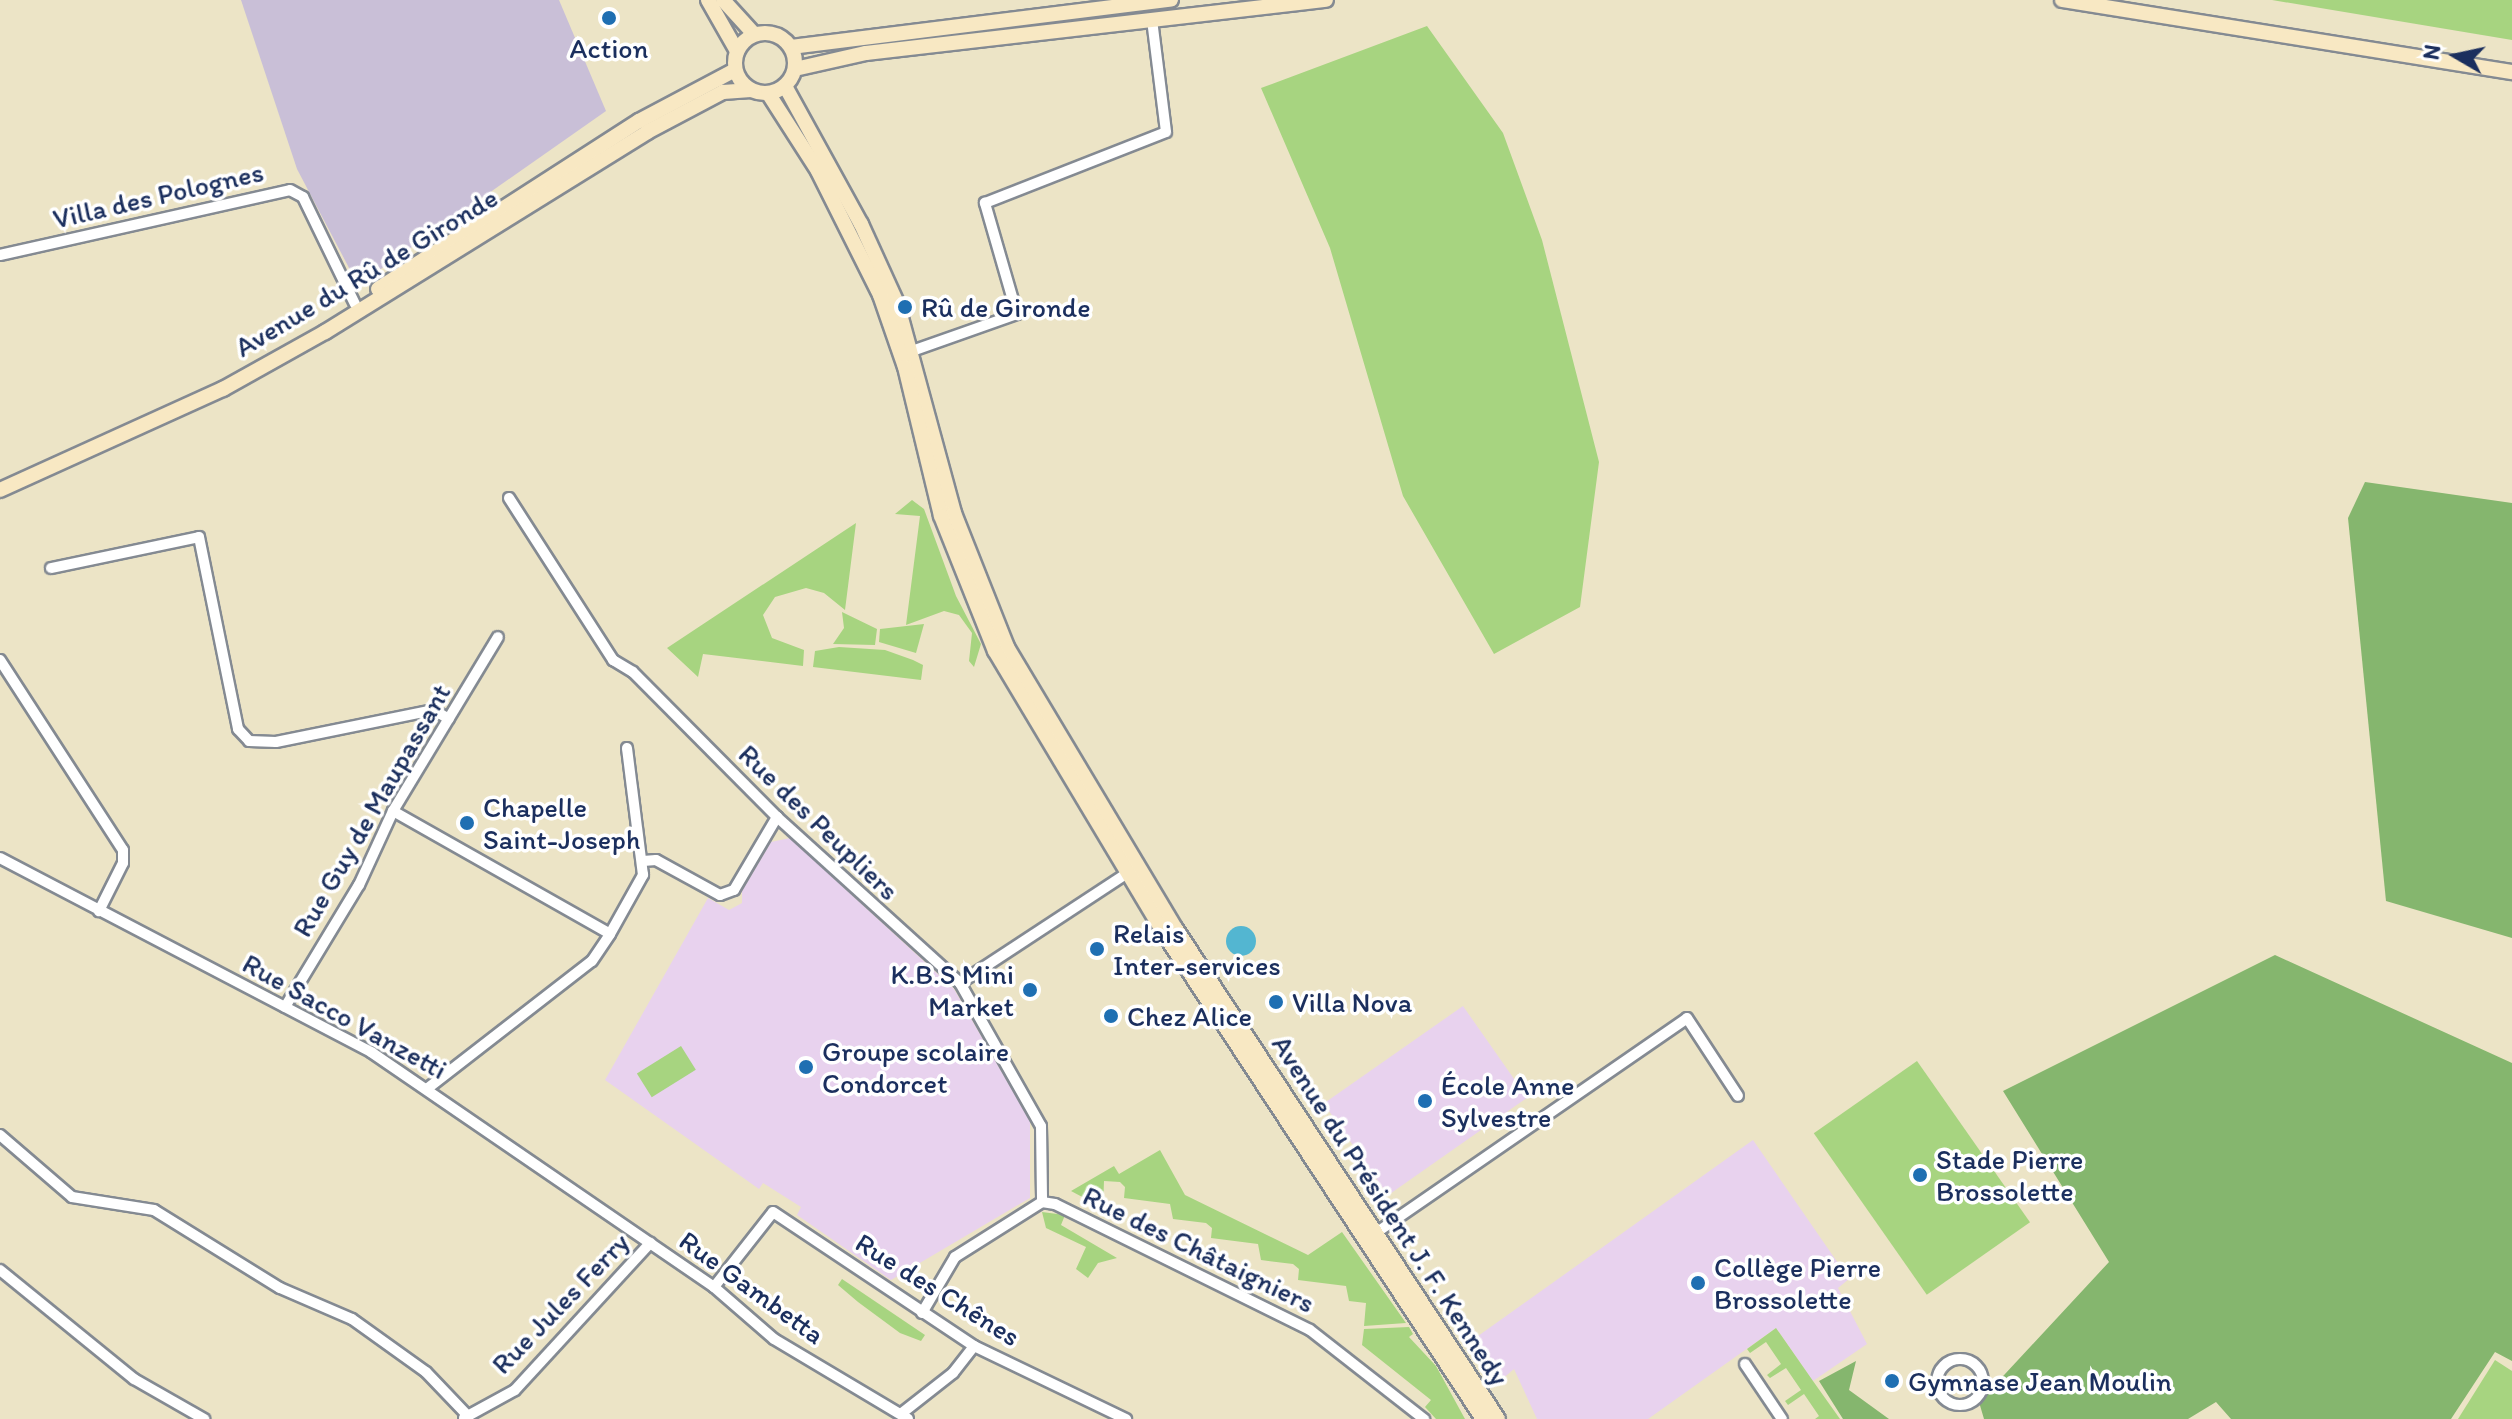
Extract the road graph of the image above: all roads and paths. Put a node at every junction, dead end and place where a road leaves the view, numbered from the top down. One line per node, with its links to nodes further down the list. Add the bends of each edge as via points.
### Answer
1 (708, 0): 11 (main road)
2 (723, 0): 9 (main road)
3 (1171, 0): 6 (main road)
4 (1326, 0): 7 (main road)
5 (2062, 0): 14 (main road)
6 (1150, 3): 8 (main road); 10 (main road)
7 (1219, 6): 8 (main road)
8 (1152, 19): 12 (main road, via 866,53); 20 (street, via 1166,132 985,203 1017,314)
9 (754, 34): 10 (main road, via 771,33); 11 (main road)
10 (791, 47): 12 (main road)
11 (737, 51): 13 (main road)
12 (795, 69): 15 (main road)
13 (735, 70): 16 (main road); 19 (main road, Avenue du Rû de Gironde, via 639,121)
14 (2512, 72)
15 (785, 86): 17 (main road); 20 (main road, Avenue du Président J. F. Kennedy, via 861,224)
16 (751, 90): 17 (main road); 22 (main road, Avenue du Rû de Gironde, via 723,92 647,132 325,332 223,389)
17 (768, 93): 33 (main road, Avenue du Président J. F. Kennedy, via 818,171 880,295 905,367 941,516 995,651)
18 (0, 255): 19 (street, Villa des Polognes, via 290,190 303,197)
19 (355, 304): 21 (main road, Avenue du Rû de Gironde, via 219,381)
20 (912, 351): 33 (main road, Avenue du Président J. F. Kennedy, via 974,574 1007,647)
21 (0, 481)
22 (0, 490)
23 (509, 498): 30 (street, Rue des Peupliers, via 613,660 633,672)
24 (51, 568): 27 (street, via 199,537 238,729 249,741 276,742 433,710)
25 (498, 637): 27 (street, Rue Guy de Maupassant)
26 (0, 660): 34 (street, via 123,850 123,863)
27 (449, 719): 29 (street, Rue Guy de Maupassant)
28 (627, 748): 32 (street)
29 (393, 811): 35 (street); 37 (street, Rue Guy de Maupassant, via 359,885)
30 (777, 817): 32 (street, via 734,890 720,895 656,860); 36 (street, Rue des Peupliers)
31 (0, 858): 34 (street, Rue Sacco Vanzetti)
32 (643, 861): 35 (street, via 643,875)
33 (1133, 869): 36 (street); 42 (main road, Avenue du Président J. F. Kennedy)
34 (99, 911): 37 (street, Rue Sacco Vanzetti)
35 (610, 934): 38 (street, via 592,961)
36 (960, 983): 41 (street, Rue des Peupliers, via 1041,1126)
37 (285, 1007): 38 (street, Rue Sacco Vanzetti)
38 (428, 1088): 43 (street, Rue Sacco Vanzetti)
39 (1738, 1096): 42 (street, via 1687,1018)
40 (0, 1135): 51 (street, via 72,1197 154,1210 280,1288 352,1319 426,1372)
41 (1042, 1202): 46 (street, Rue des Châtaigniers, via 955,1257); 55 (street, Rue des Châtaigniers, via 1080,1215 1283,1315 1329,1342)
42 (1368, 1238): 52 (main road, Avenue du Président J. F. Kennedy)
43 (650, 1243): 45 (street, Rue Gambetta); 51 (street, Rue Jules Ferry, via 515,1390)
44 (0, 1270): 53 (street, via 134,1379)
45 (714, 1287): 46 (street, Rue des Chênes, via 773,1212); 50 (street, Rue Gambetta, via 774,1339)
46 (922, 1313): 47 (street, Rue des Chênes)
47 (974, 1346): 50 (street); 54 (street, Rue des Chênes)
48 (1745, 1364): 56 (street)
49 (1965, 1414): 49 (street, via 1984,1378 1965,1358 1940,1369 1936,1383 1941,1396)
50 (905, 1416)
51 (465, 1417)
52 (1492, 1418)
53 (204, 1419)
54 (1126, 1419)
55 (1424, 1419)
56 (1782, 1419)

